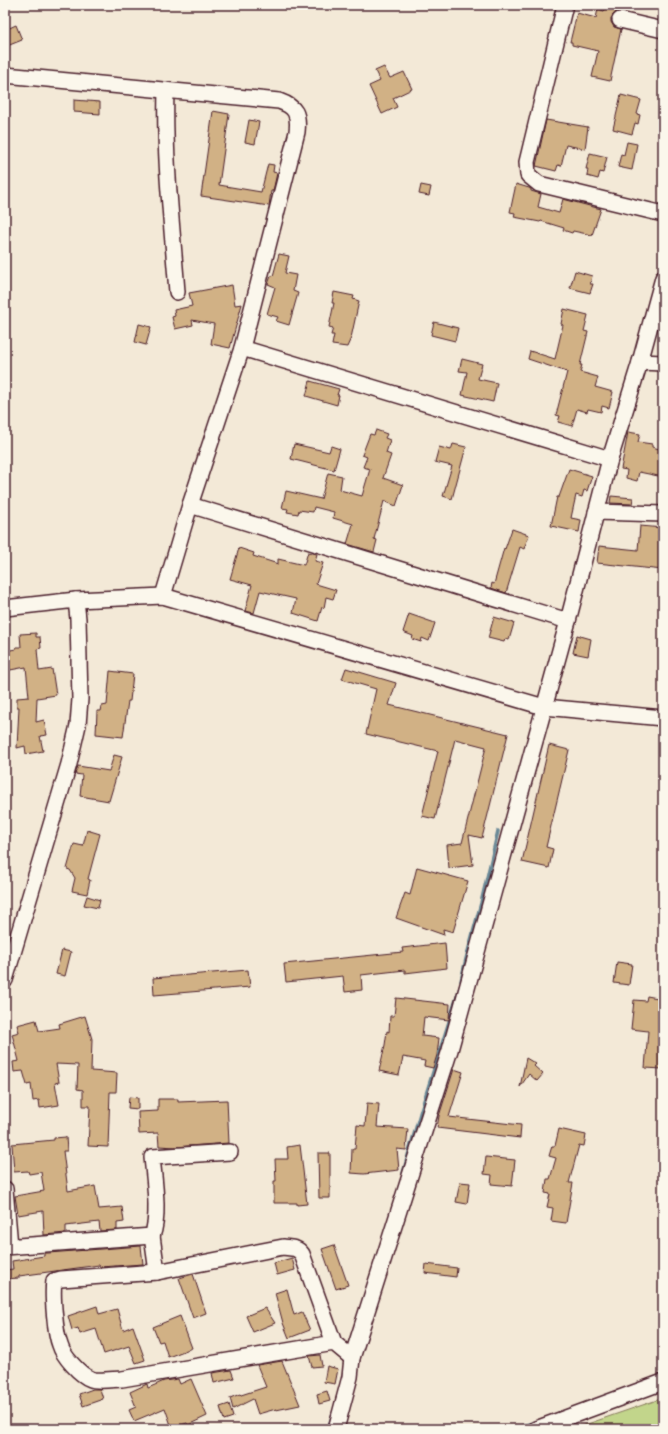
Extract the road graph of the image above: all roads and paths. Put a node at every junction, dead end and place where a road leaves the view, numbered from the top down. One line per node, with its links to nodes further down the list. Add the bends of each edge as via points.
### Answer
1 (565, 5): 6 (street, via 527,162 528,175 539,184)
2 (620, 20): 3 (street)
3 (663, 30)
4 (5, 75): 5 (street)
5 (166, 90): 8 (street, via 169,201); 9 (street, via 279,101 296,111 297,132)
6 (663, 214)
7 (663, 278): 10 (street)
8 (177, 292)
9 (242, 348): 12 (street); 13 (street)
10 (640, 362): 11 (street); 12 (street)
11 (663, 363)
12 (610, 459): 14 (street)
13 (190, 505): 16 (street); 19 (street)
14 (596, 512): 15 (street); 19 (street)
15 (663, 514)
16 (163, 596): 17 (street); 20 (street)
17 (76, 600): 18 (street); 22 (street, via 80,699 78,725 69,764)
18 (5, 608)
19 (568, 621): 20 (street)
20 (544, 707): 21 (street); 29 (street, via 450,1050)
21 (663, 718)
22 (5, 980)
23 (230, 1152): 25 (street, via 152,1157 156,1223)
24 (5, 1189): 26 (street)
25 (152, 1236): 26 (street); 27 (street)
26 (8, 1247)
27 (157, 1272): 28 (street, via 283,1247 299,1250); 28 (street, via 54,1281 60,1346 69,1360 92,1379 122,1380)
28 (334, 1343): 29 (street)
29 (352, 1358): 31 (street, via 350,1377)
30 (663, 1382): 32 (street)
31 (336, 1429)
32 (536, 1429)

